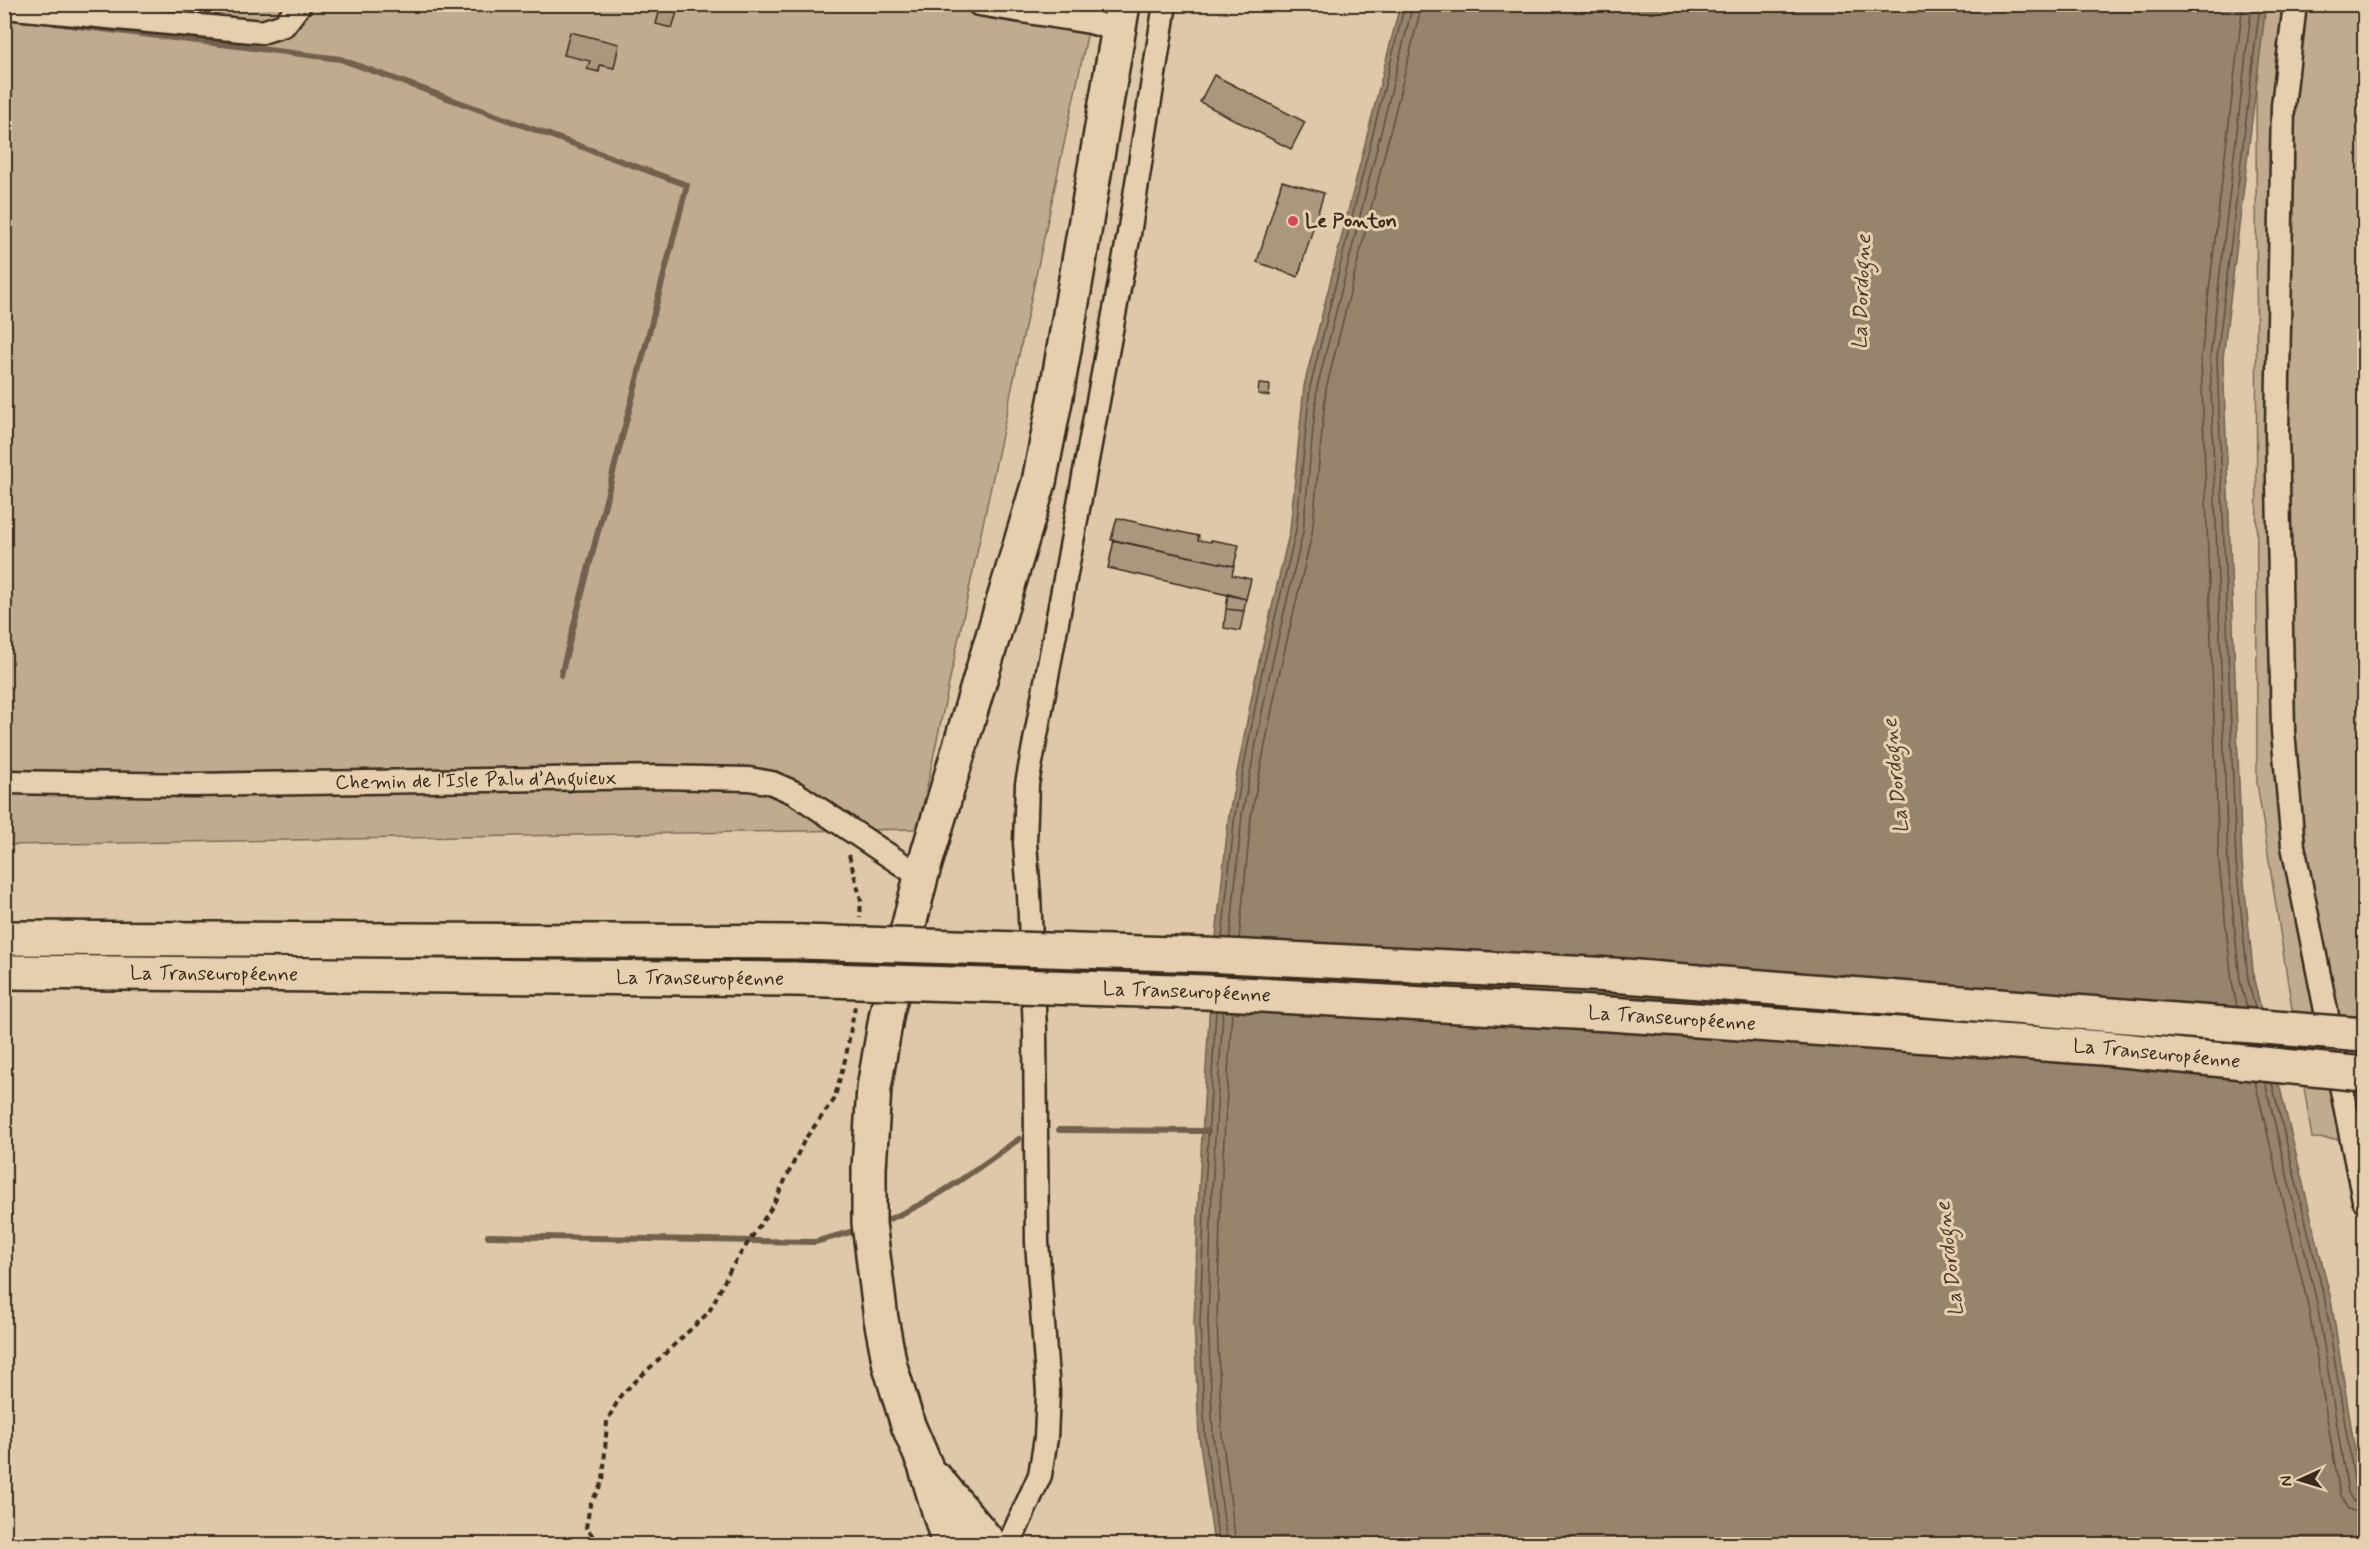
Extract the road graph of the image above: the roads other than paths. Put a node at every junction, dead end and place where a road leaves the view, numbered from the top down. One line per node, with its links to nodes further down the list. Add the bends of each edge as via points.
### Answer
1 (300, 4): 5 (street, via 284,25 262,32)
2 (979, 4): 6 (street)
3 (1165, 4): 17 (street, via 1129,234 1027,784 1025,843 1035,1030 1037,1242 1048,1392 1040,1475)
4 (2295, 4): 13 (street, via 2283,106 2277,420 2283,731 2293,846)
5 (4, 7)
6 (1106, 15): 8 (main road, via 1084,239 1039,482)
7 (4, 782): 8 (street, Chemin de l'Isle Palu d’Anguieux, via 194,785 718,777 772,783 795,793)
8 (921, 877): 14 (main road, via 885,1023 874,1088 869,1223 890,1366)
9 (4, 938): 11 (main road, La Transeuropéenne, bridge, via 802,942 1205,955 1612,975)
10 (4, 972): 12 (main road, La Transeuropéenne, bridge, via 795,979 1204,992 1609,1014 2102,1048)
11 (2364, 1035)
12 (2364, 1074)
13 (2364, 1200)
14 (925, 1465): 15 (main road); 16 (main road)
15 (949, 1545)
16 (990, 1545)
17 (1009, 1545)

